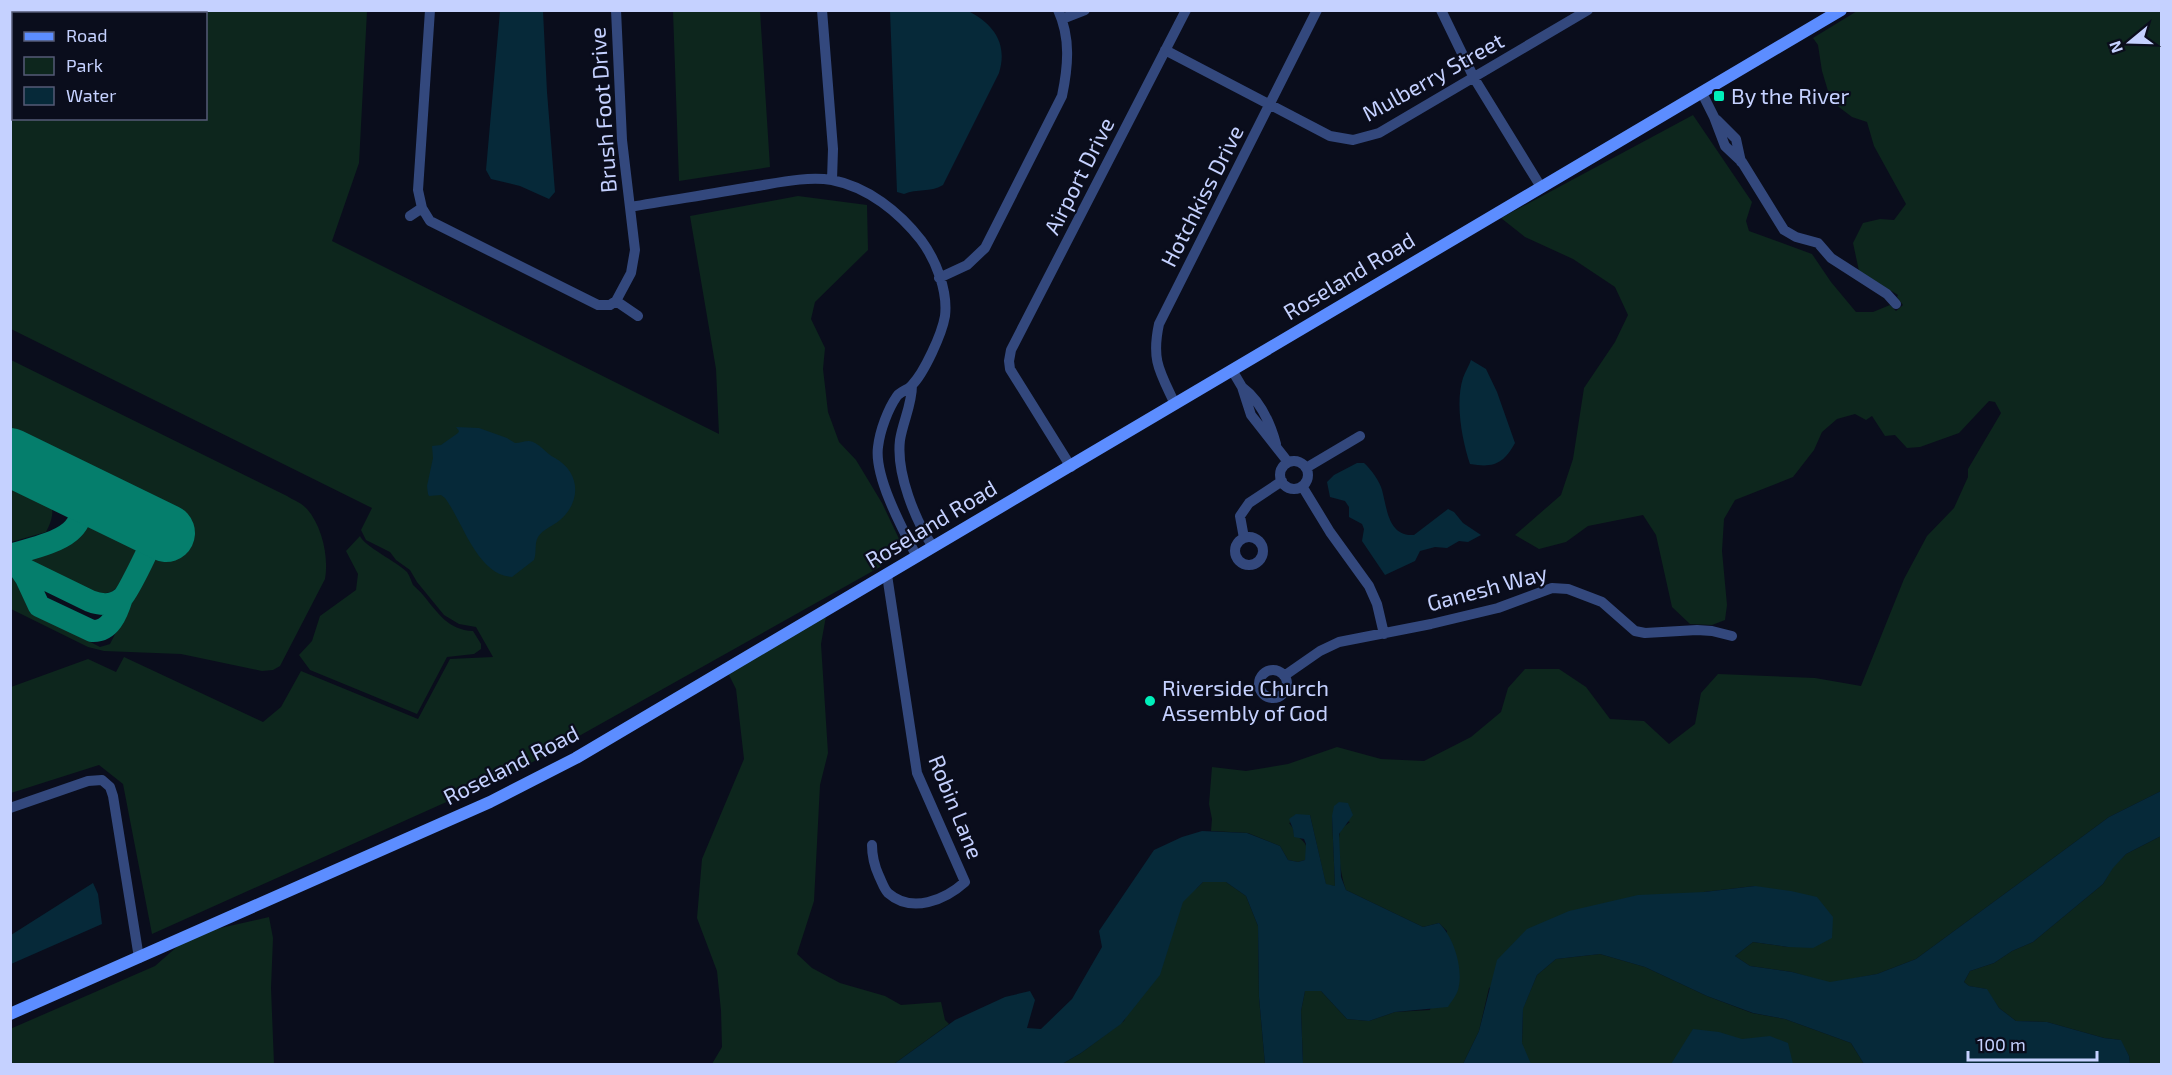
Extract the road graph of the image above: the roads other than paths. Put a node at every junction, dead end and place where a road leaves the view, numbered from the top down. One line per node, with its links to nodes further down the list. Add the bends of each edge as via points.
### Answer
1 (430, 10): 19 (street, via 418,190)
2 (616, 10): 18 (street, Brush Foot Drive, via 622,140)
3 (822, 10): 16 (street)
4 (1085, 10): 10 (street)
5 (1186, 10): 12 (street, Airport Drive)
6 (1317, 10): 15 (street, Hotchkiss Drive)
7 (1441, 10): 13 (street)
8 (1588, 10): 11 (street, Mulberry Street)
9 (1840, 10): 14 (main road, Roseland Road)
10 (1060, 15): 21 (street, via 1067,42 1062,96 985,248 966,265)
11 (1572, 15): 13 (street, Mulberry Street)
12 (1165, 50): 15 (street, Mulberry Street); 30 (street, Airport Drive, via 1011,350 1010,369)
13 (1474, 78): 15 (street, Mulberry Street, via 1379,133 1353,140 1330,136); 17 (street)
14 (1702, 93): 17 (main road, Roseland Road); 23 (street, via 1714,117 1736,139 1742,162 1784,230 1818,243 1830,258 1887,294)
15 (1269, 105): 27 (street, Hotchkiss Drive, via 1159,324 1155,346 1158,369)
16 (832, 180): 18 (street, via 797,180); 21 (street, via 879,200 906,221 928,250)
17 (1541, 187): 25 (main road, Roseland Road)
18 (630, 207): 22 (street, Brush Foot Drive, via 635,250 631,273)
19 (422, 208): 20 (street); 22 (street, via 430,221 598,305)
20 (410, 216)
21 (939, 278): 26 (street, via 945,299 941,334)
22 (616, 301): 24 (street)
23 (1896, 304)
24 (638, 316)
25 (1233, 370): 27 (main road, Roseland Road); 29 (street)
26 (912, 386): 34 (street, via 900,443); 35 (street, via 898,394 878,448 881,476)
27 (1175, 404): 30 (main road, Roseland Road)
28 (1360, 436): 31 (street)
29 (1288, 462): 31 (street, via 1297,461); 32 (street, via 1282,468)
30 (1071, 467): 37 (main road, Roseland Road)
31 (1306, 468): 33 (street, via 1307,478)
32 (1282, 481): 33 (street, via 1291,488); 36 (street, via 1249,503 1240,516)
33 (1302, 486): 40 (street, via 1369,586)
34 (910, 504): 35 (street); 37 (street)
35 (895, 510): 38 (street)
36 (1244, 538)
37 (933, 547): 38 (main road, Roseland Road)
38 (917, 557): 39 (main road, Roseland Road)
39 (886, 575): 44 (street, Robin Lane, via 917,773 965,882 942,898 922,904 903,902 887,892 872,858); 45 (main road, Roseland Road, via 576,758 490,802)
40 (1383, 634): 41 (street, Ganesh Way, via 1498,608 1552,588 1568,589 1602,602 1635,631 1697,630); 42 (street, Ganesh Way, via 1339,642)
41 (1732, 636)
42 (1284, 676)
43 (10, 808): 45 (street, via 88,781 102,780 110,787)
44 (872, 845)
45 (139, 958): 46 (main road, Roseland Road)
46 (10, 1014)

